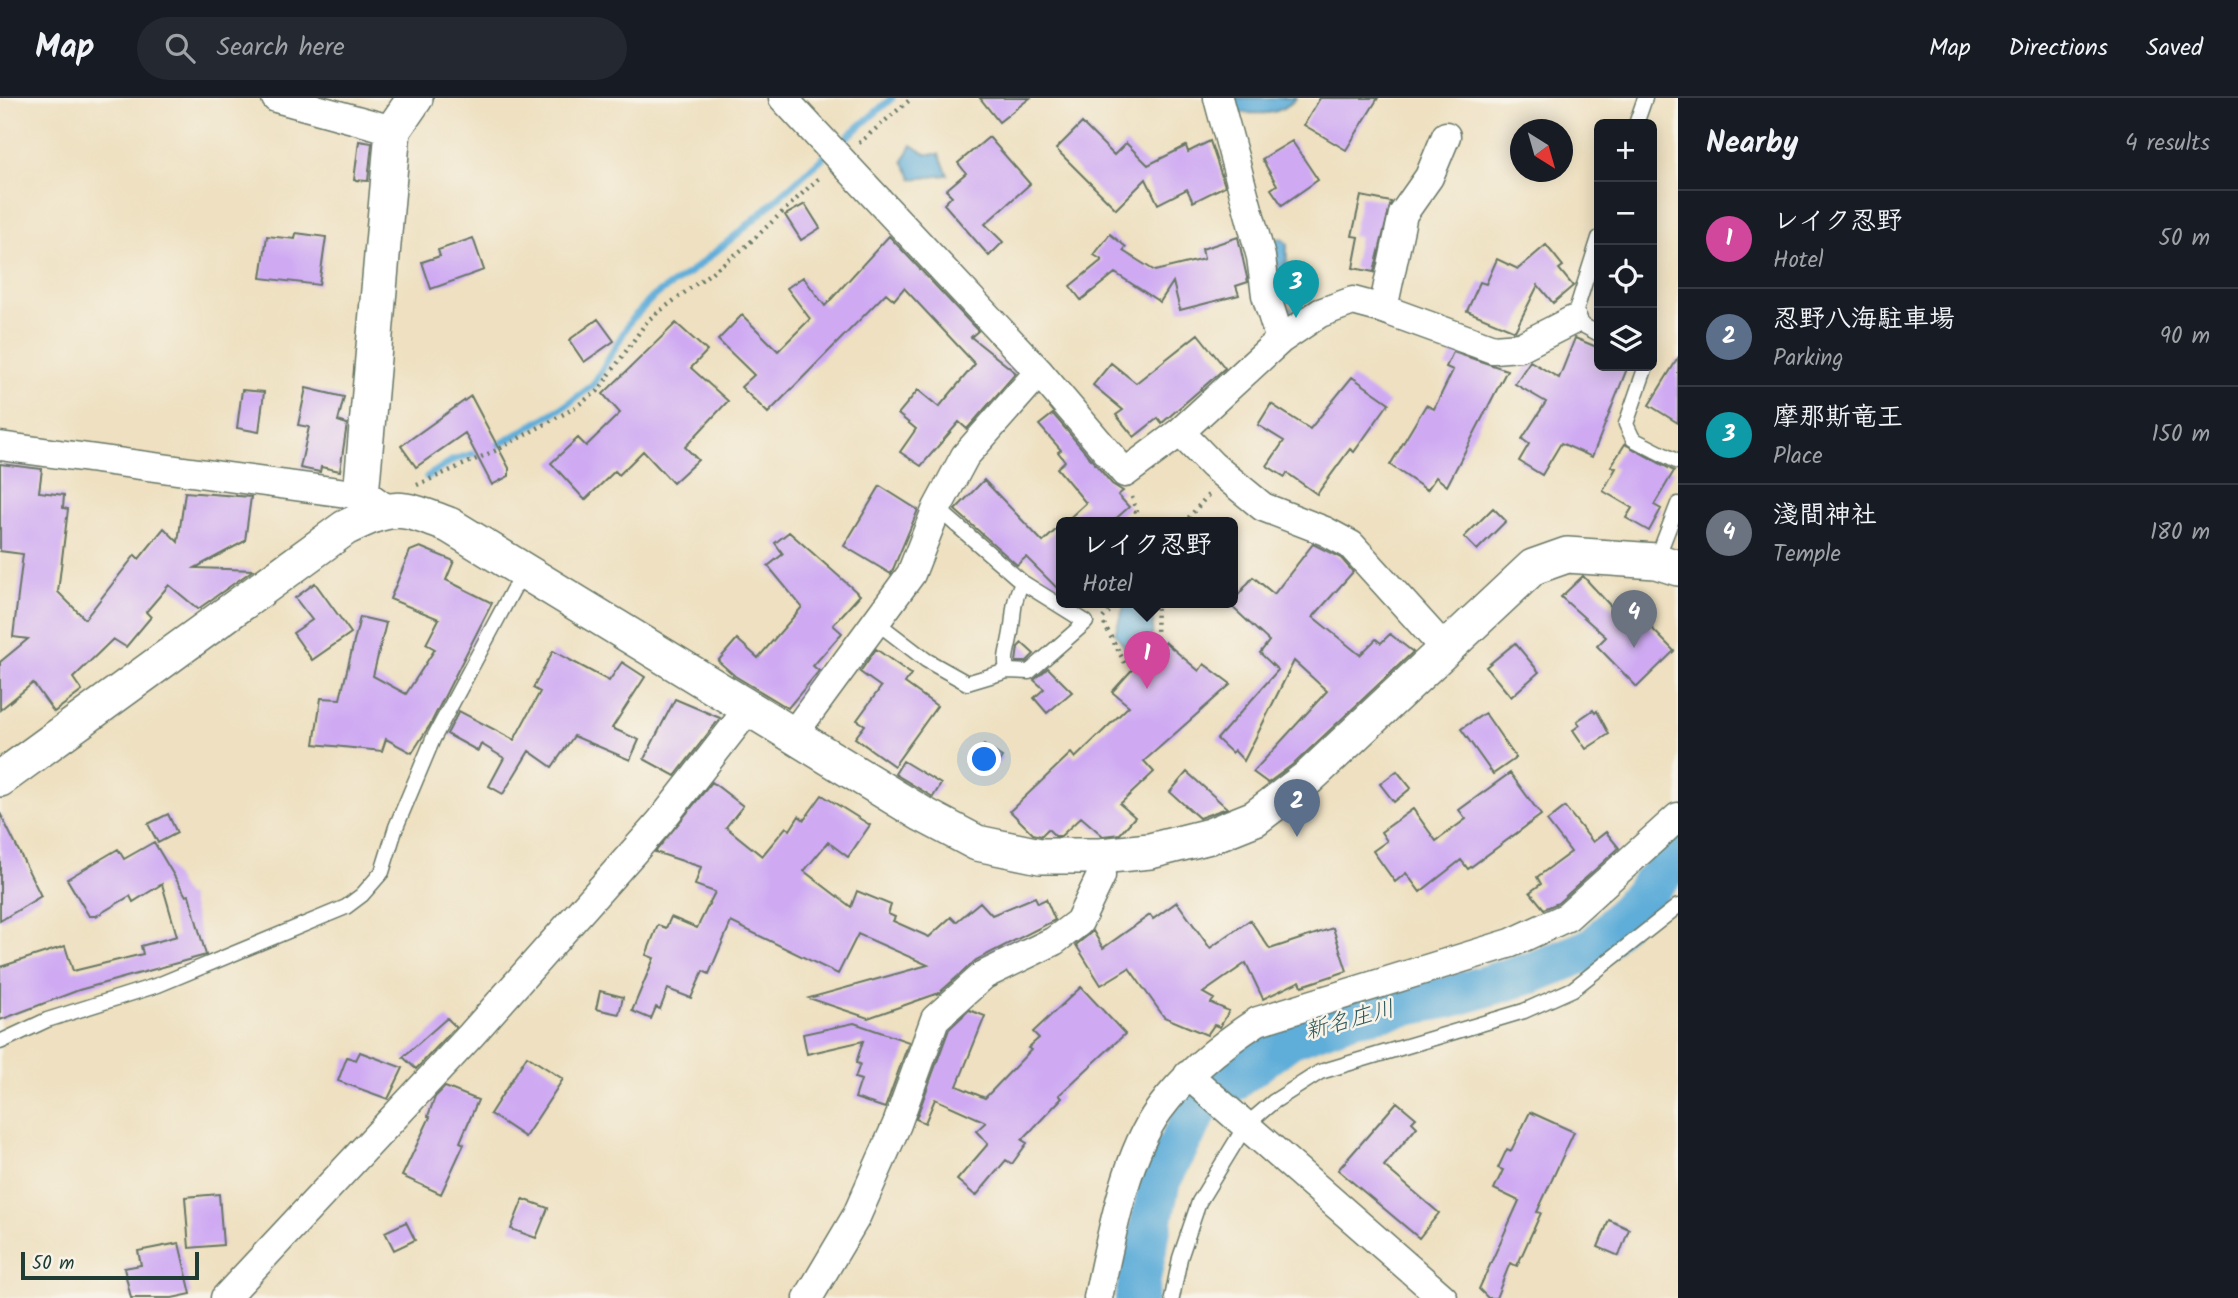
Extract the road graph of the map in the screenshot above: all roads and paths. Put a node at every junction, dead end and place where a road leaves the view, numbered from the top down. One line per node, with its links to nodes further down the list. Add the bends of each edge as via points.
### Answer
1 (276, 98): 8 (street)
2 (415, 98): 8 (street)
3 (783, 98): 10 (street)
4 (912, 98): 10 (path)
5 (1217, 98): 15 (street)
6 (1644, 98): 7 (lane)
7 (1638, 119)
8 (393, 130): 22 (street)
9 (1446, 136): 12 (street, via 1429,177 1403,214)
10 (840, 160): 17 (street); 22 (path, via 744,248 648,320 598,391 497,450)
11 (1597, 245): 13 (lane)
12 (1383, 309): 13 (street, via 1493,349 1520,347); 15 (street, via 1353,301 1320,313)
13 (1573, 320): 14 (lane)
14 (1594, 331)
15 (1280, 340): 18 (street)
16 (1644, 371): 20 (lane, via 1626,424 1633,439)
17 (1039, 372): 18 (street, via 1125,473); 24 (street, via 965,456)
18 (1181, 432): 21 (street)
19 (0, 446): 22 (street)
20 (1678, 462)
21 (1225, 476): 25 (path); 36 (street, via 1263,507 1352,545)
22 (371, 502): 27 (street, via 406,509 449,526); 40 (street, via 345,528)
23 (1678, 504): 26 (lane)
24 (937, 508): 28 (lane); 33 (street, via 911,574)
25 (1189, 517)
26 (1667, 565): 36 (street, via 1567,555 1533,567)
27 (523, 569): 38 (street); 44 (lane, via 433,740 382,872 362,895 346,907 158,985 47,1020)
28 (1022, 583): 29 (lane); 37 (lane, via 1012,606)
29 (1056, 604)
30 (1063, 608): 37 (lane, via 1086,622 1028,672)
31 (1112, 608): 35 (path, via 1100,619 1125,663)
32 (1157, 608): 35 (path, via 1156,637)
33 (875, 621): 37 (lane, via 926,660 967,683); 39 (street)
34 (1141, 635): 35 (path)
35 (1147, 644)
36 (1446, 649): 42 (street, via 1309,777 1255,818 1210,836 1150,851)
37 (1007, 671)
38 (749, 708): 39 (street); 47 (street, via 660,822 489,1015)
39 (792, 736): 42 (street, via 977,843 1040,856)
40 (0, 779)
41 (1678, 817): 45 (street, via 1567,917 1511,943 1258,1021 1224,1043)
42 (1100, 856): 48 (street, via 1101,876 1079,922 1054,941 984,975 935,1019 897,1124 856,1217)
43 (1678, 905): 46 (lane, via 1573,989 1524,1012 1320,1072)
44 (0, 1042)
45 (1191, 1078): 46 (street); 49 (street, via 1157,1112 1132,1167)
46 (1245, 1125): 50 (lane, via 1199,1202); 51 (street)
47 (225, 1298)
48 (808, 1298)
49 (1098, 1298)
50 (1172, 1298)
51 (1443, 1298)

